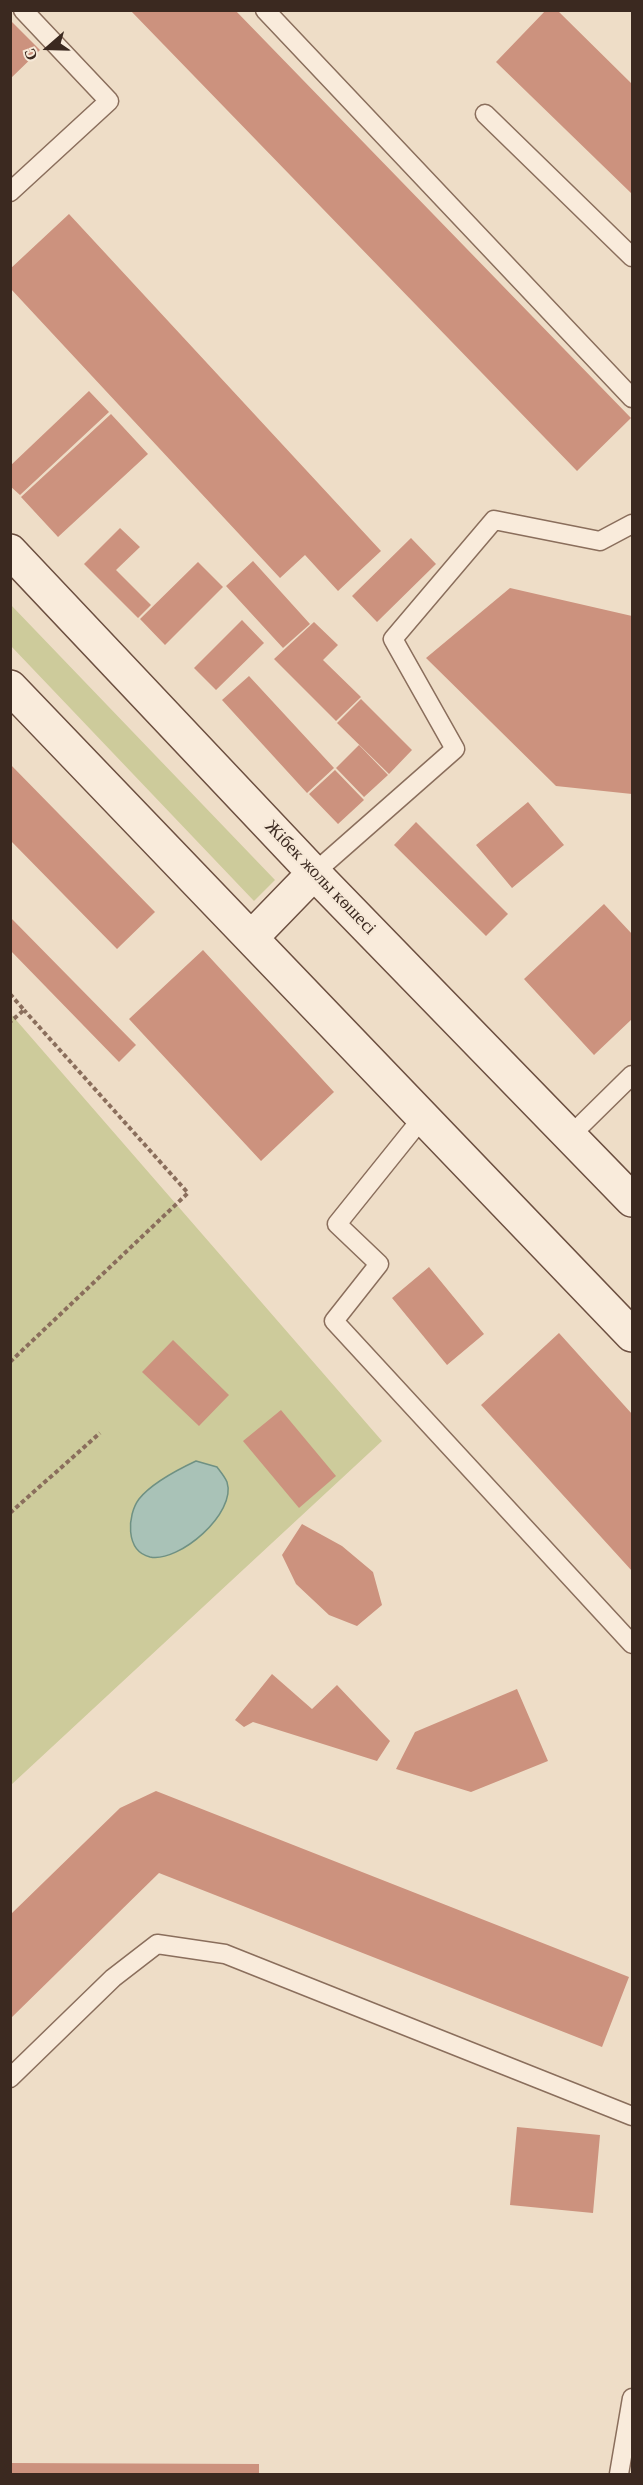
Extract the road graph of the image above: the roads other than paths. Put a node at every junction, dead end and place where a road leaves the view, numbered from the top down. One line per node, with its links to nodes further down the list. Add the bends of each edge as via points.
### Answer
1 (23, 10): 4 (lane, via 109,101)
2 (265, 10): 6 (lane)
3 (485, 114): 5 (lane)
4 (10, 192)
5 (633, 257)
6 (633, 398)
7 (633, 524): 10 (lane, via 600,541 494,520 393,639 455,749)
8 (10, 552): 10 (main road, Жібек жолы көшесі)
9 (10, 687): 11 (main road)
10 (314, 873): 11 (main road); 14 (main road, Жібек жолы көшесі)
11 (251, 938): 13 (main road)
12 (633, 1076): 14 (lane)
13 (423, 1117): 16 (main road); 17 (lane, via 337,1224 379,1264 334,1321)
14 (571, 1135): 15 (main road, Жібек жолы көшесі)
15 (633, 1200)
16 (633, 1335)
17 (633, 1644)
18 (10, 2078): 19 (lane, via 112,1978 157,1944 225,1954)
19 (633, 2116)
20 (633, 2398): 21 (lane)
21 (619, 2475)

